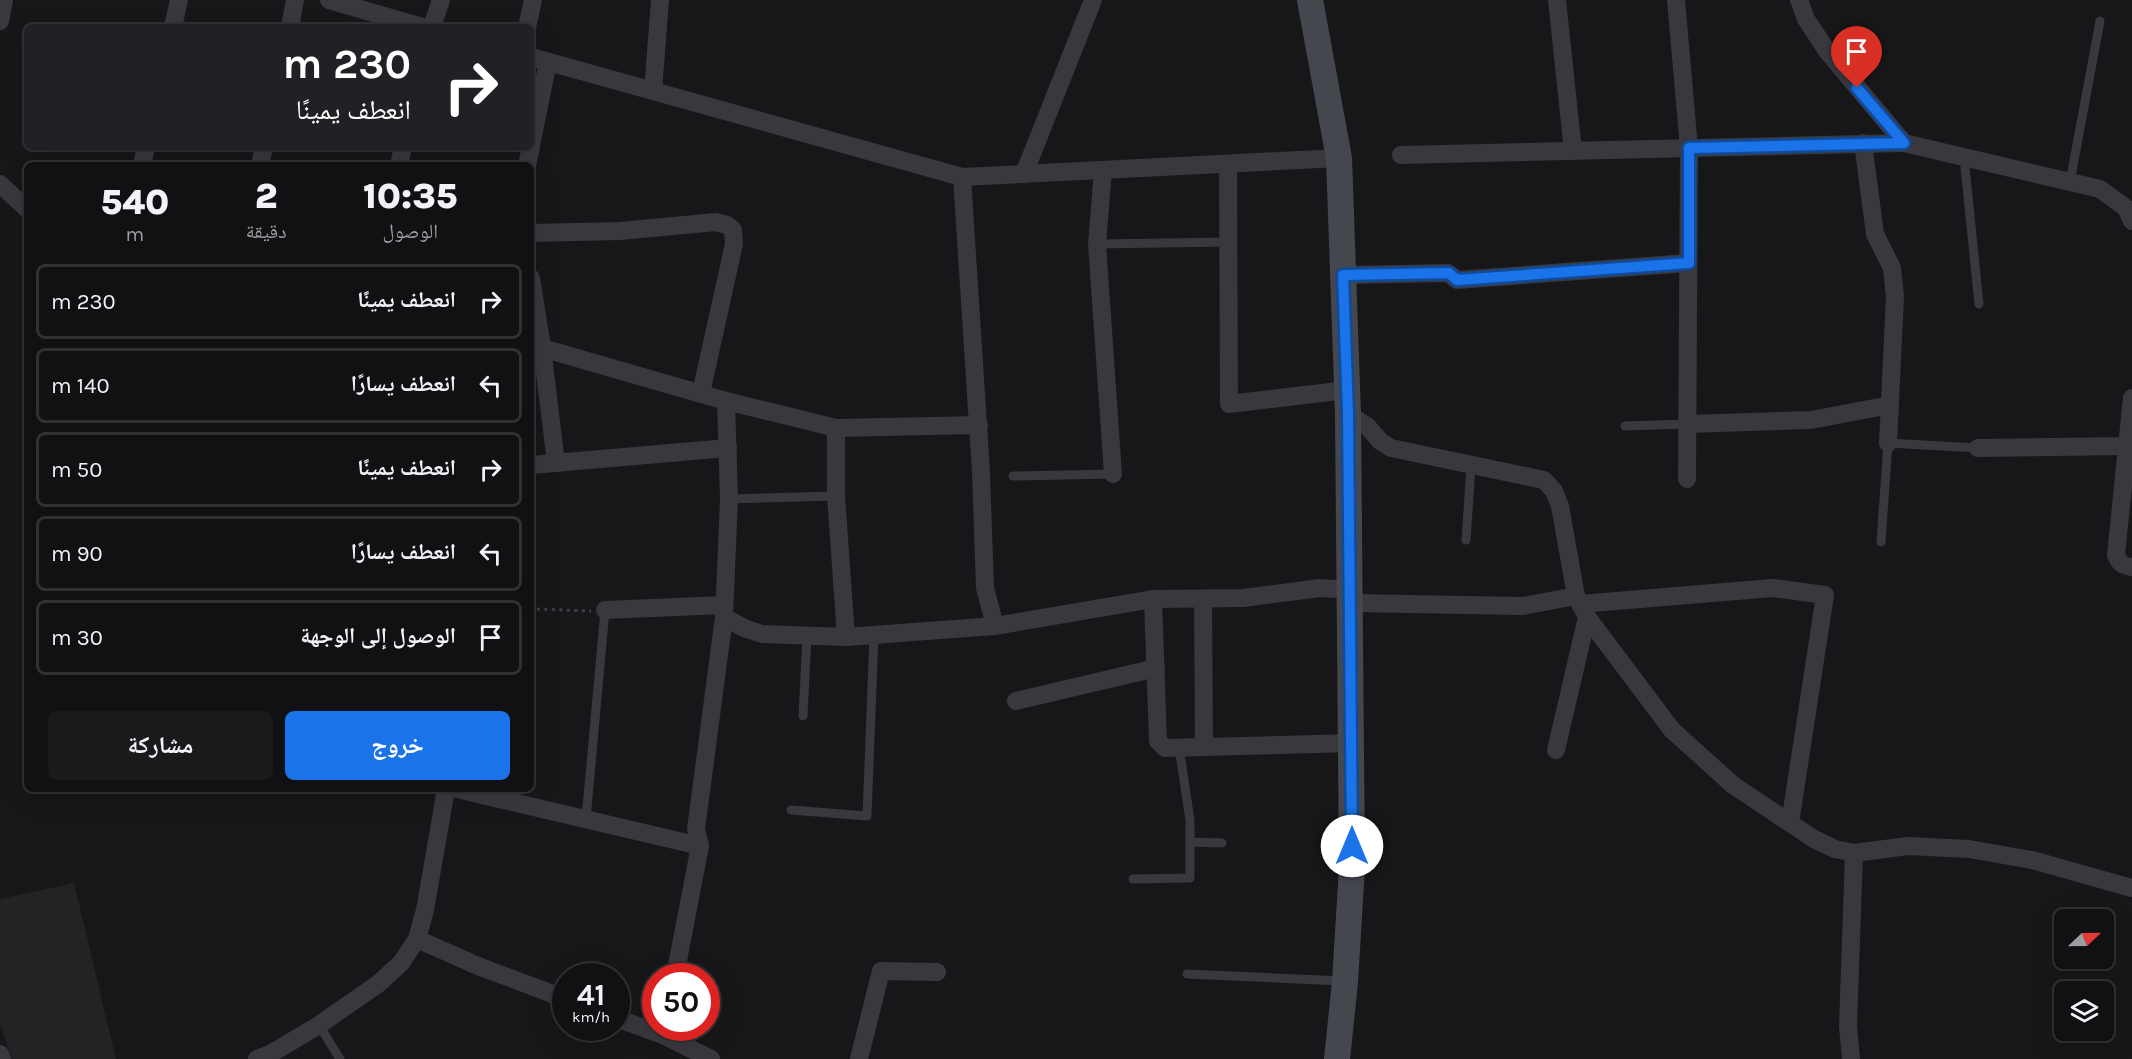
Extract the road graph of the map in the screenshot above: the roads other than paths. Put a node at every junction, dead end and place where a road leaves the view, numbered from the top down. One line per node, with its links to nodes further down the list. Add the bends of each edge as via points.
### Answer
1 (4, 0): 13 (street)
2 (179, 0): 15 (street)
3 (295, 0): 16 (street)
4 (441, 0): 18 (street)
5 (532, 0): 19 (street)
6 (660, 0): 21 (street)
7 (1093, 0): 32 (street)
8 (1310, 0): 29 (main road)
9 (1557, 0): 26 (street)
10 (1677, 0): 25 (street)
11 (1800, 0): 24 (street, via 1806,19 1827,51)
12 (333, 1): 17 (street)
13 (0, 21)
14 (2100, 21): 34 (lane)
15 (174, 24)
16 (291, 24)
17 (412, 24)
18 (433, 24)
19 (528, 24)
20 (539, 60): 21 (street); 22 (street)
21 (653, 91): 33 (street)
22 (534, 114)
23 (1863, 142): 24 (street); 25 (street); 50 (street, via 1875,234 1892,268 1895,297)
24 (1904, 143): 28 (street)
25 (1689, 148): 26 (street); 41 (street)
26 (1573, 150): 27 (street)
27 (1401, 154)
28 (1964, 157): 34 (street); 44 (lane)
29 (1339, 158): 30 (street); 42 (main road)
30 (1228, 164): 31 (street); 39 (street)
31 (1103, 170): 32 (street); 40 (street)
32 (1024, 174): 33 (street)
33 (962, 177): 52 (street)
34 (2070, 182): 37 (street, via 2100,189 2126,208)
35 (0, 184): 36 (street)
36 (24, 206)
37 (2132, 221)
38 (534, 233): 46 (street, via 620,231 716,222 733,230 734,244)
39 (1228, 242): 40 (lane); 49 (street, via 1229,404)
40 (1097, 244): 62 (street)
41 (1689, 263): 42 (street, via 1457,280 1449,273); 51 (street)
42 (1343, 275): 49 (main road)
43 (534, 297): 45 (street)
44 (1979, 304)
45 (542, 348): 46 (street); 59 (street)
46 (701, 393): 48 (street)
47 (2132, 398): 56 (street)
48 (726, 401): 54 (street); 57 (street)
49 (1348, 402): 61 (street, via 1380,441 1391,448); 70 (main road)
50 (1890, 405): 51 (street, via 1811,420); 55 (street)
51 (1687, 424): 53 (lane); 64 (street)
52 (979, 425): 54 (street); 76 (street, via 985,588)
53 (1625, 426)
54 (836, 428): 65 (street)
55 (1888, 443): 58 (lane); 68 (lane)
56 (2127, 446): 58 (street); 69 (street, via 2116,555 2124,566)
57 (728, 448): 59 (street); 66 (street)
58 (1978, 448)
59 (556, 463): 60 (street)
60 (534, 465)
61 (1471, 466): 67 (lane); 73 (street, via 1544,480 1554,491)
62 (1113, 474): 63 (lane)
63 (1012, 476)
64 (1687, 479)
65 (836, 496): 66 (lane); 79 (street)
66 (729, 499): 75 (street)
67 (1466, 540)
68 (1881, 542)
69 (2132, 567)
70 (1351, 596): 72 (street, via 1320,588); 73 (street); 83 (main road)
71 (1153, 599): 72 (street); 76 (street); 80 (street)
72 (1203, 599): 85 (street)
73 (1581, 606): 86 (street); 91 (street, via 1672,730 1733,785); 91 (street, via 1773,588 1825,595)
74 (605, 610): 75 (street); 90 (lane)
75 (724, 611): 78 (street, via 762,634); 94 (street, via 696,829)
76 (995, 626): 77 (street)
77 (874, 635): 79 (street); 89 (lane, via 867,816)
78 (807, 636): 79 (street); 82 (lane)
79 (846, 637)
80 (1156, 668): 81 (street); 84 (street, via 1158,741 1165,748)
81 (1016, 701)
82 (803, 716)
83 (1352, 743): 85 (street); 102 (main road, via 1352,867)
84 (1179, 747): 85 (street); 92 (lane)
85 (1204, 747)
86 (1556, 750)
87 (445, 792): 98 (street)
88 (470, 792): 90 (street)
89 (791, 810)
90 (586, 819): 94 (street)
91 (1790, 823): 95 (street, via 1835,849)
92 (1190, 842): 93 (lane); 96 (lane, via 1190,878)
93 (1222, 843)
94 (700, 846): 99 (street)
95 (1854, 853): 97 (street, via 1908,846 1969,849 2032,860); 113 (street, via 1848,1026)
96 (1133, 879)
97 (2132, 888)
98 (417, 939): 103 (street); 104 (street, via 401,963 378,984)
99 (678, 963)
100 (937, 972): 111 (street, via 882,971)
101 (1188, 974): 102 (lane)
102 (1345, 981): 112 (main road)
103 (552, 994)
104 (319, 1025): 107 (street); 109 (lane)
105 (681, 1041): 110 (street)
106 (0, 1053): 108 (street)
107 (268, 1057)
108 (2, 1059)
109 (340, 1059)
110 (711, 1059)
111 (859, 1059)
112 (1337, 1059)
113 (1851, 1059)

